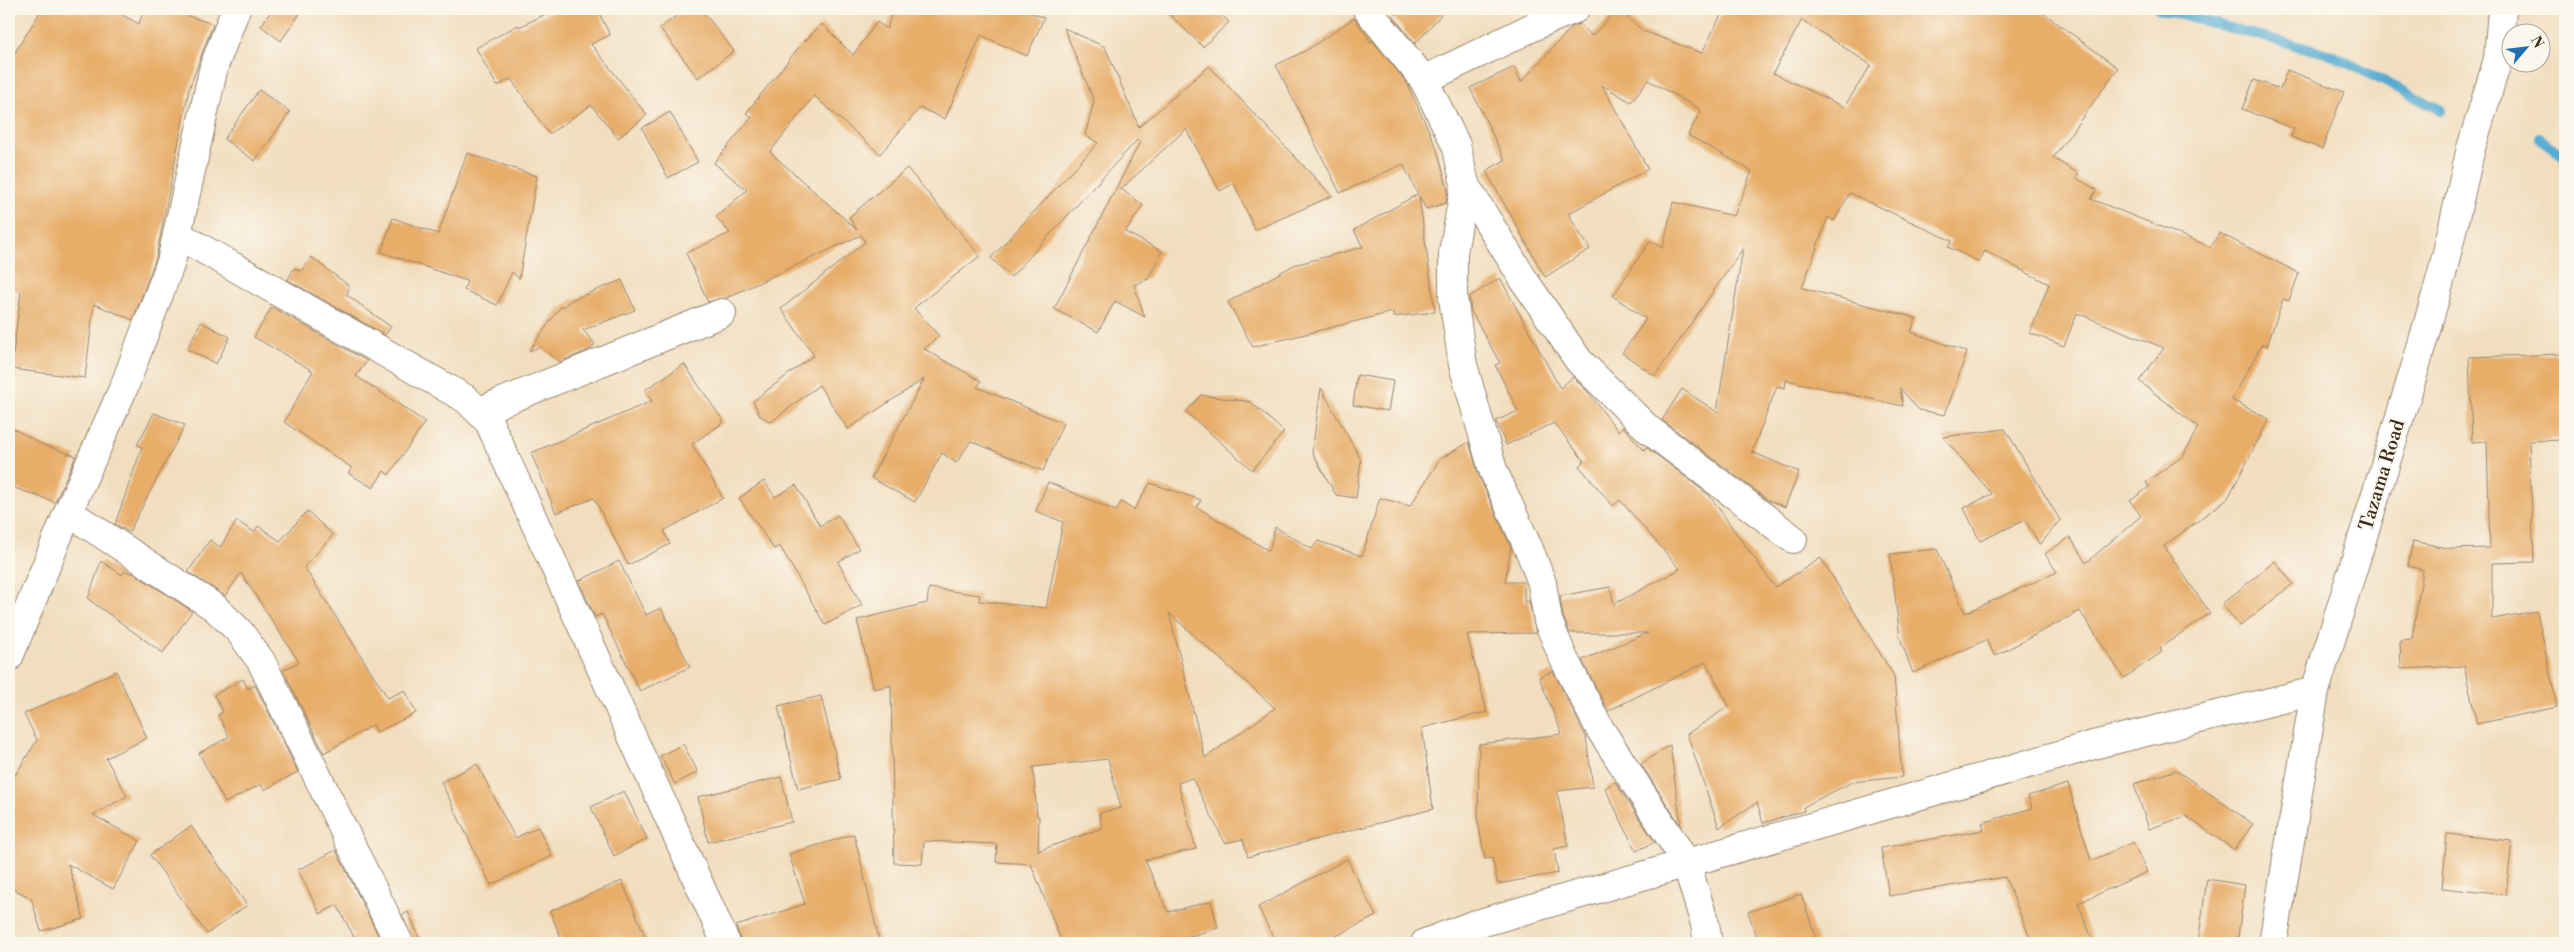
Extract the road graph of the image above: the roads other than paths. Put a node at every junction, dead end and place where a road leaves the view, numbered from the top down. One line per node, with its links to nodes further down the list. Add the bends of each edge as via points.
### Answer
1 (236, 9): 7 (street, via 214,66)
2 (1367, 9): 5 (street)
3 (1575, 9): 5 (street)
4 (2502, 9): 13 (street, Tazama Road, via 2498,59 2471,148 2439,283)
5 (1424, 80): 6 (street, via 1456,145)
6 (1466, 184): 11 (street, via 1524,280 1579,361 1648,429); 14 (street, via 1453,253 1453,298 1463,365 1493,470 1531,554 1542,583 1548,621 1564,657 1600,729)
7 (178, 235): 9 (street, via 466,399); 10 (street, via 124,387)
8 (722, 313): 9 (street)
9 (480, 411): 16 (street, via 498,440)
10 (68, 512): 12 (street); 15 (street, via 214,606 239,631 261,661)
11 (1793, 539)
12 (9, 657)
13 (2315, 691): 14 (street, via 2097,744); 19 (street, Tazama Road)
14 (1686, 862): 17 (street, via 1470,926); 18 (street)
15 (399, 943)
16 (726, 943)
17 (1425, 943)
18 (1708, 943)
19 (2274, 943)

